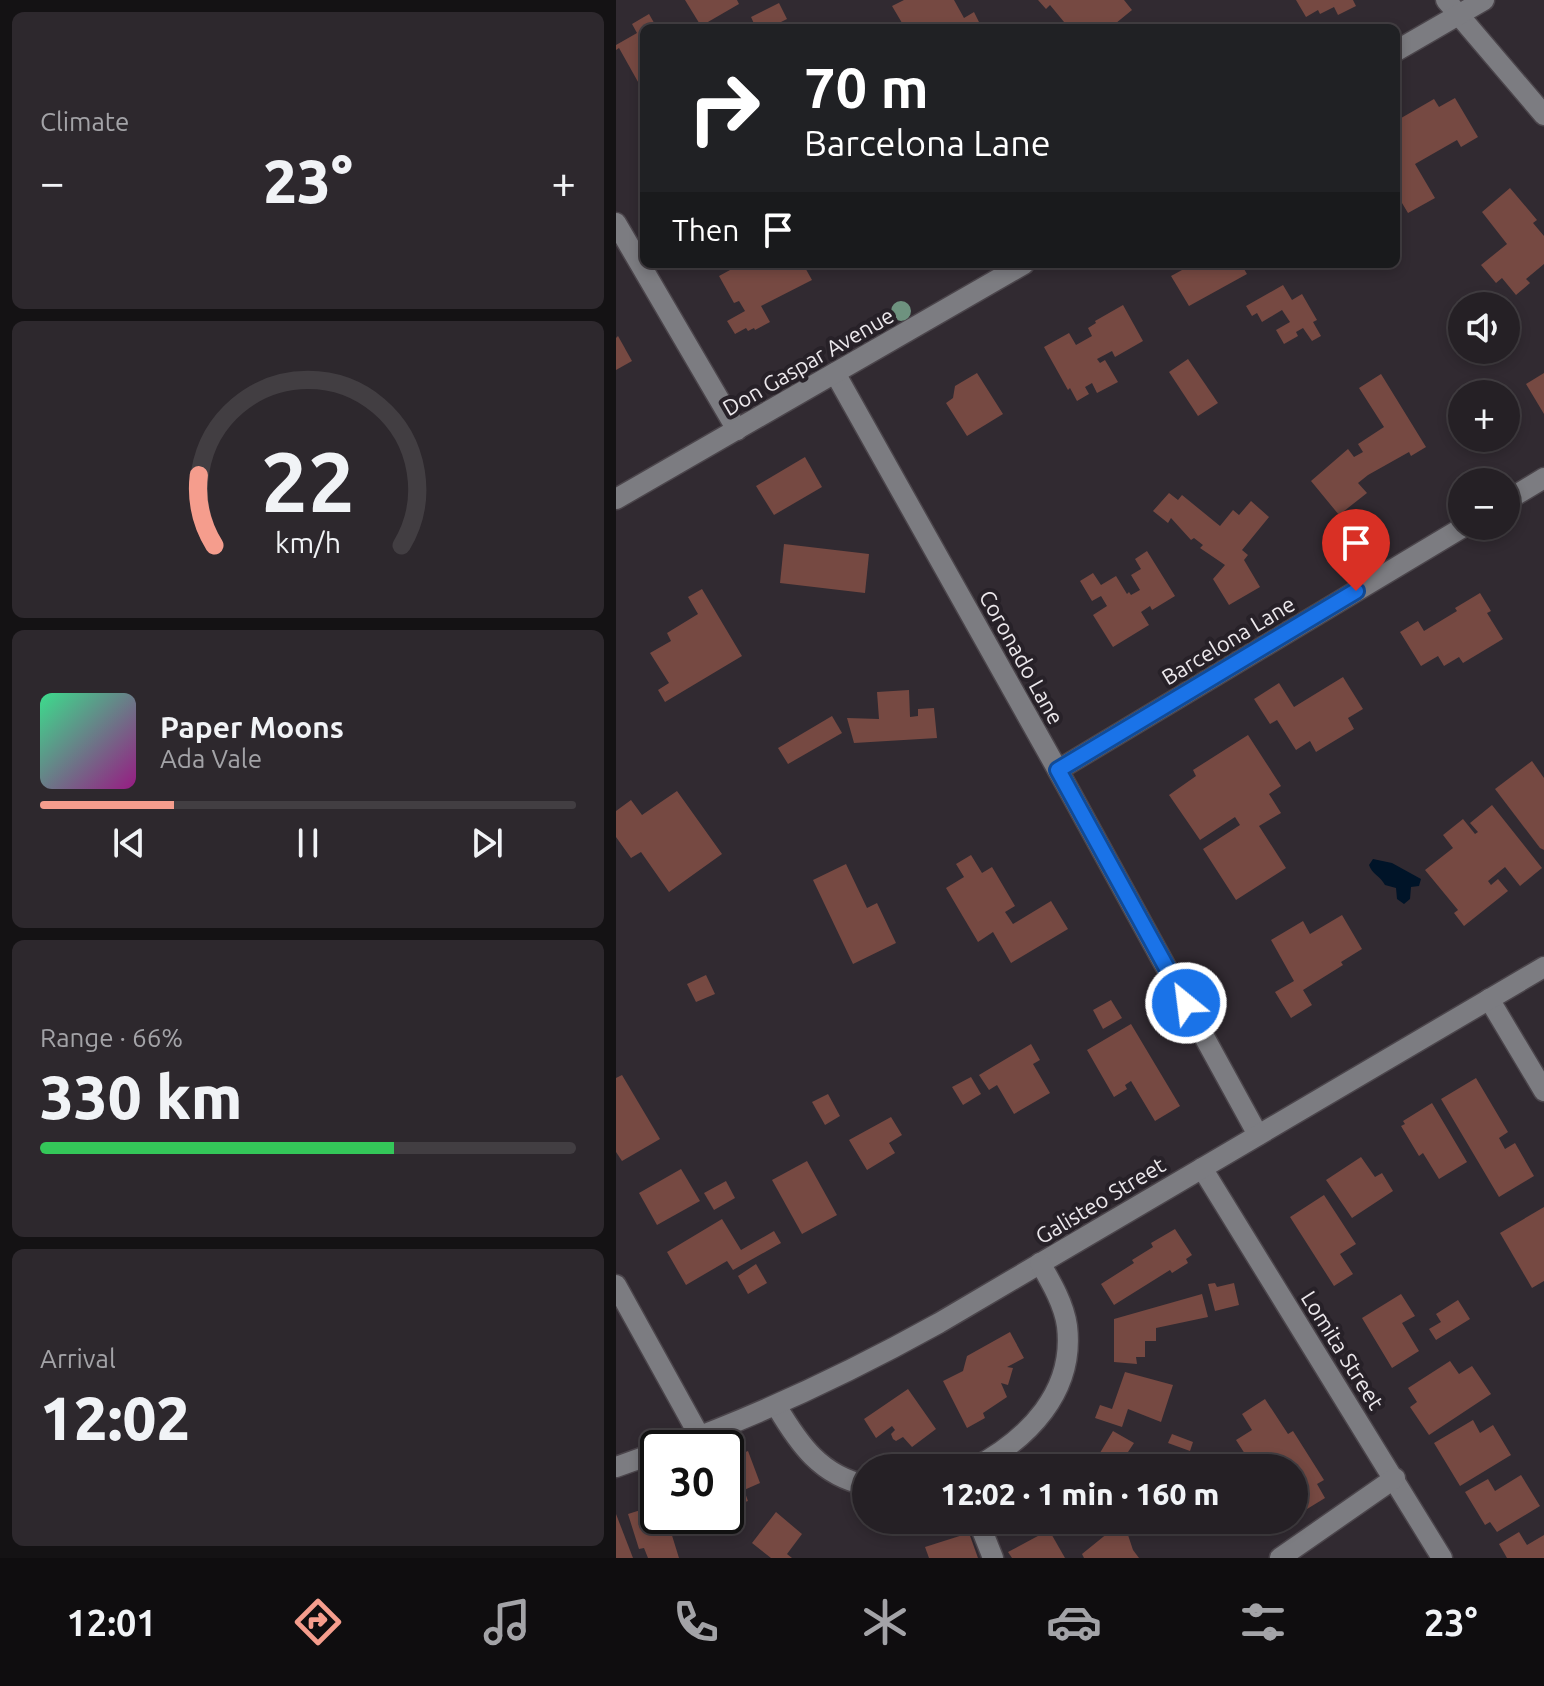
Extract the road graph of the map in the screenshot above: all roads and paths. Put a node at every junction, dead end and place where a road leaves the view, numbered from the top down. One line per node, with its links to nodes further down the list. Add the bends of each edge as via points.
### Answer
1 (1484, 0): 2 (street)
2 (1452, 8): 3 (street); 4 (street)
3 (1400, 48)
4 (1544, 115)
5 (616, 223): 6 (street)
6 (640, 264)
7 (642, 268): 10 (street)
8 (1017, 268): 9 (street, Don Gaspar Avenue)
9 (835, 373): 10 (street, Don Gaspar Avenue); 15 (street, Coronado Lane)
10 (737, 430): 13 (street, Don Gaspar Avenue)
11 (1544, 478): 12 (street)
12 (1520, 493)
13 (616, 499)
14 (1448, 536): 15 (street, Barcelona Lane)
15 (1058, 770): 19 (street, Coronado Lane)
16 (1544, 967): 17 (street, Galisteo Street)
17 (1489, 999): 18 (street); 19 (street, Galisteo Street)
18 (1544, 1091)
19 (1258, 1135): 20 (street, Galisteo Street)
20 (1202, 1168): 21 (street, Galisteo Street); 29 (street, Lomita Street)
21 (1040, 1263): 23 (street, Galisteo Street, via 926,1331); 26 (street, via 1067,1323 1061,1380 1026,1433)
22 (616, 1285): 24 (street)
23 (777, 1407): 25 (street, Galisteo Street); 30 (street, via 808,1454)
24 (696, 1430)
25 (718, 1430)
26 (998, 1454)
27 (640, 1458): 28 (street)
28 (616, 1467)
29 (1395, 1478): 33 (street); 34 (street, Lomita Street)
30 (852, 1482)
31 (984, 1534): 32 (street)
32 (993, 1558)
33 (1280, 1558)
34 (1442, 1558)

